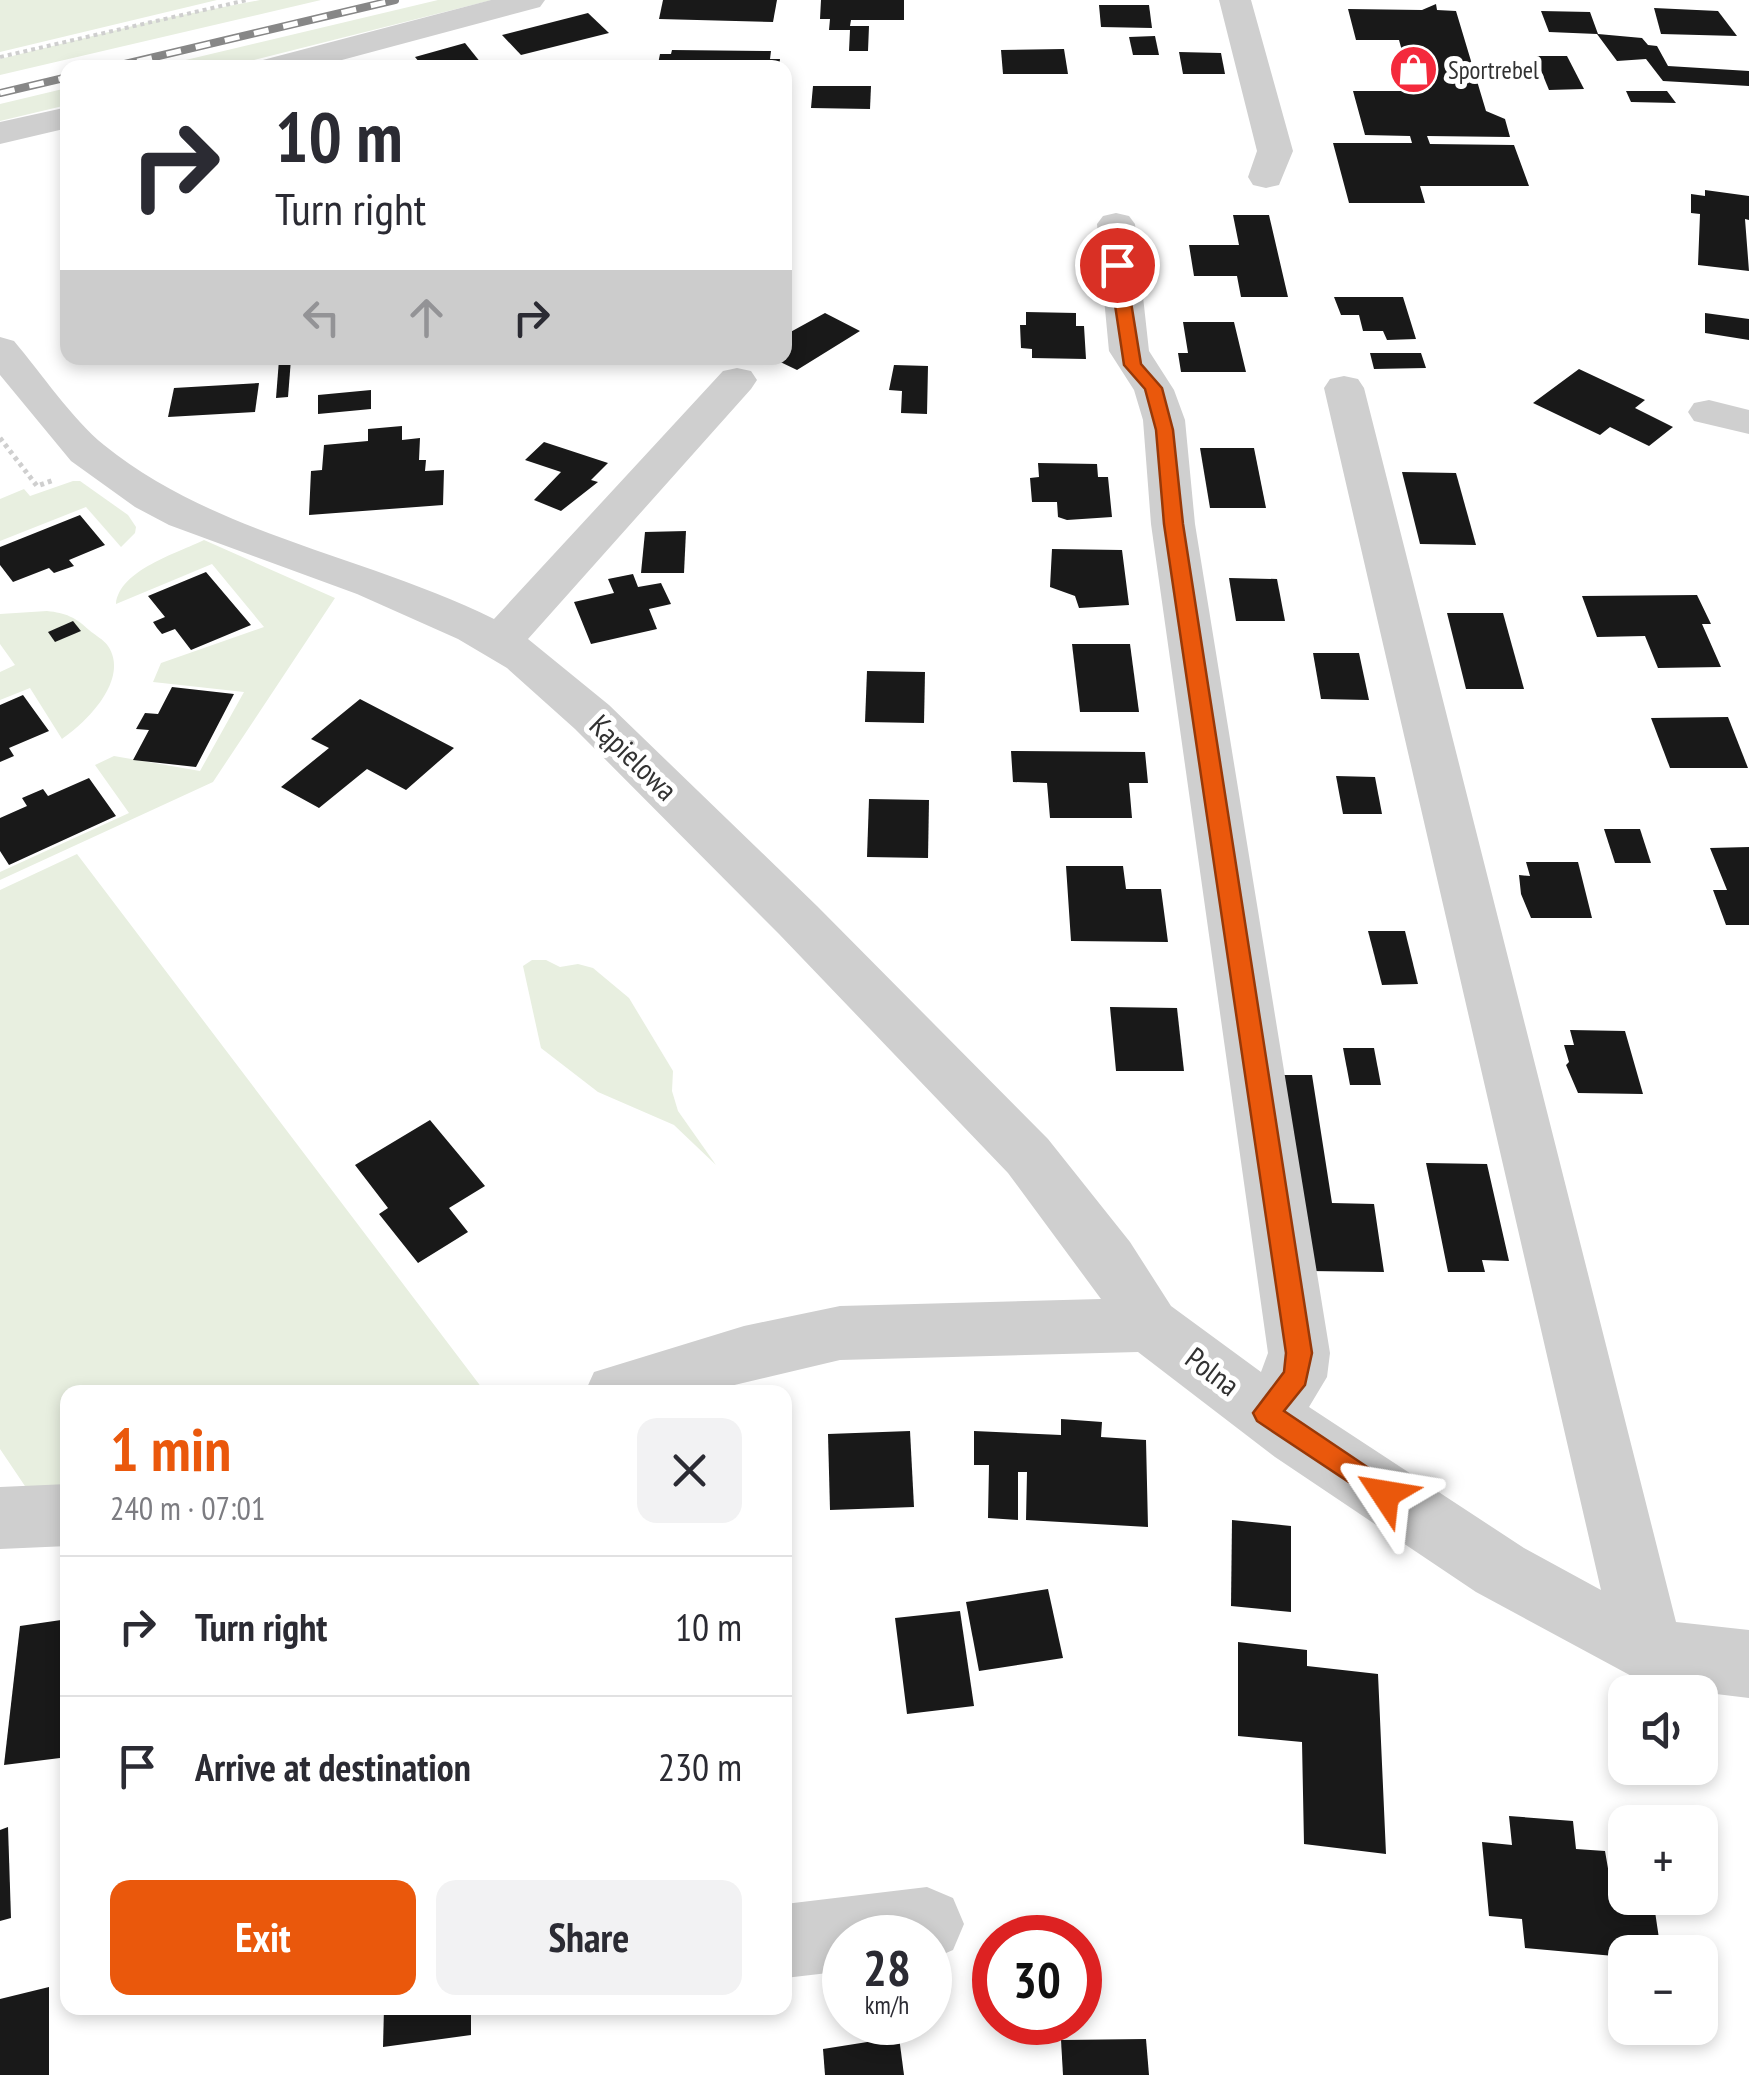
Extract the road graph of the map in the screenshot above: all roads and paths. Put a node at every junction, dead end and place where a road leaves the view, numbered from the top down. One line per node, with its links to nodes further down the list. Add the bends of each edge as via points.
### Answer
1 (247, 0): 4 (path)
2 (528, 0): 5 (street)
3 (1235, 0): 8 (street, via 1275,151)
4 (0, 57)
5 (301, 60)
6 (60, 119): 7 (street)
7 (0, 134)
8 (1266, 177)
9 (1116, 224): 16 (street, via 1132,365 1154,388 1164,430 1299,1353 1296,1376)
10 (0, 348): 13 (street, Kąpielowa, via 86,452 150,498)
11 (737, 380): 13 (street)
12 (1344, 388): 19 (street)
13 (501, 641): 14 (street, Kąpielowa, via 592,717 1017,1144 1110,1260)
14 (1150, 1325): 15 (street, via 840,1334 744,1353); 16 (street, Polna)
15 (639, 1385)
16 (1266, 1413): 19 (street, Polna, via 1500,1570)
17 (60, 1515): 18 (street)
18 (0, 1518)
19 (1650, 1653): 20 (street, Polna)
20 (1749, 1664)
21 (822, 1937): 22 (street)
22 (792, 1940)

